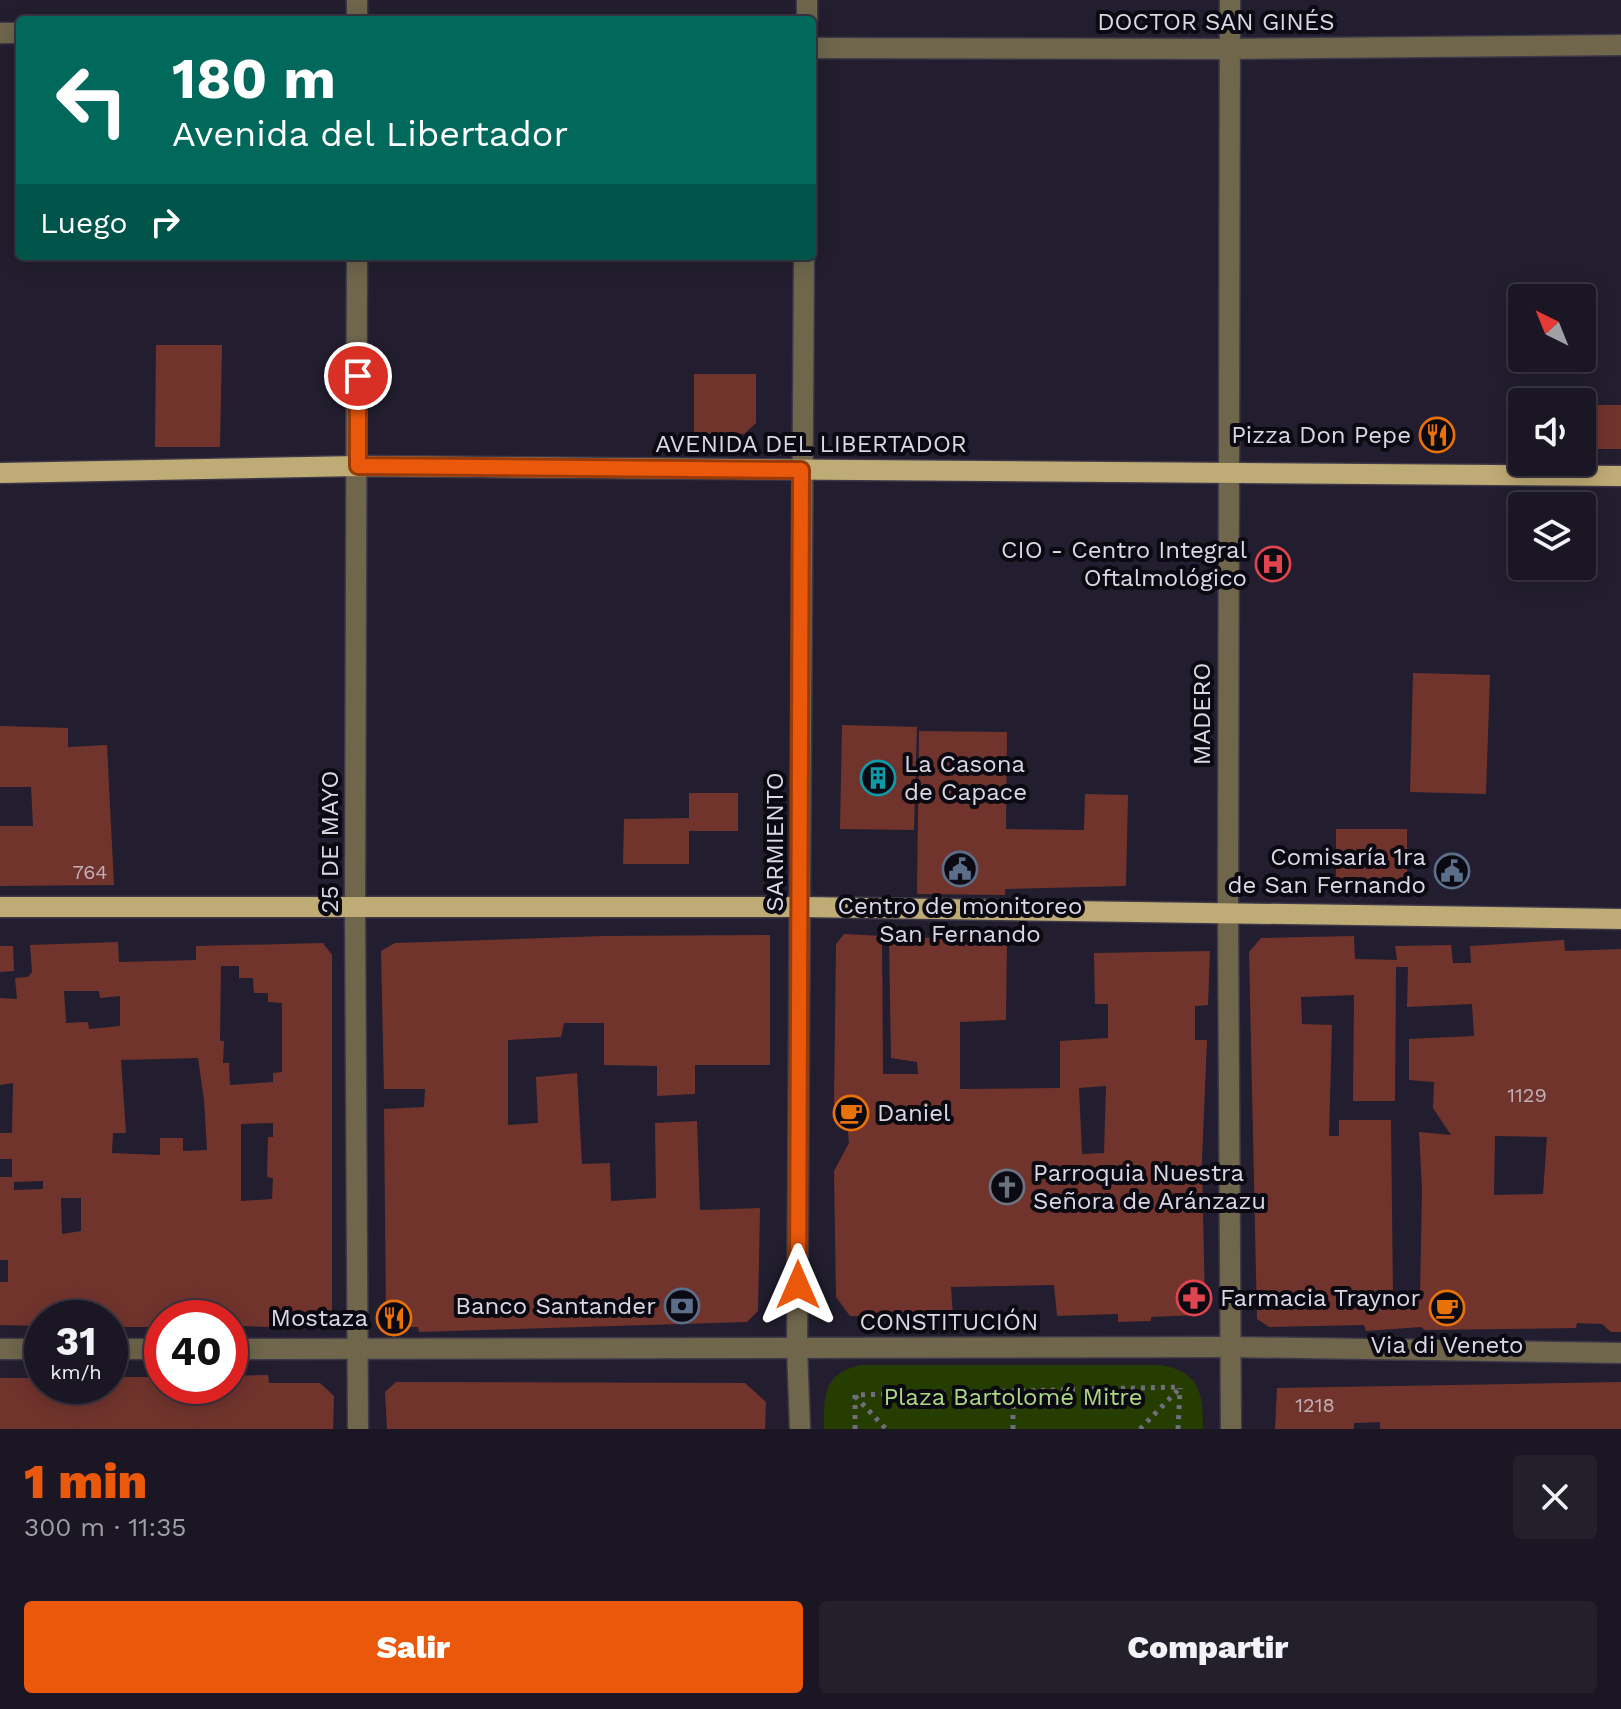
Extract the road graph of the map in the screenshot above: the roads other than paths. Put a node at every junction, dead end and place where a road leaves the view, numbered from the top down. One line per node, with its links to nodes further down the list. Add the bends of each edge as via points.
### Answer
1 (1230, 0): 4 (street, MADERO)
2 (1621, 45): 4 (street, DOCTOR SAN GINÉS)
3 (816, 48): 4 (street, DOCTOR SAN GINÉS)
4 (1231, 49): 10 (street, MADERO)
5 (357, 260): 7 (street, 25 DE MAYO)
6 (804, 260): 8 (street, SARMIENTO)
7 (358, 466): 8 (main road, AVENIDA DEL LIBERTADOR); 9 (main road, AVENIDA DEL LIBERTADOR); 12 (street, 25 DE MAYO)
8 (801, 470): 10 (main road, AVENIDA DEL LIBERTADOR); 14 (street, SARMIENTO)
9 (0, 473)
10 (1229, 473): 11 (main road, AVENIDA DEL LIBERTADOR); 15 (street, MADERO)
11 (1621, 476)
12 (355, 906): 13 (main road); 14 (main road); 22 (street, 25 DE MAYO)
13 (0, 907)
14 (801, 907): 15 (main road); 18 (street, SARMIENTO)
15 (1228, 914): 16 (main road); 17 (street, MADERO)
16 (1621, 919)
17 (1230, 1347): 18 (street, CONSTITUCIÓN); 23 (street, CONSTITUCIÓN); 26 (street, MADERO)
18 (797, 1348): 22 (street, CONSTITUCIÓN); 25 (street, SARMIENTO)
19 (0, 1349): 20 (street)
20 (24, 1349)
21 (248, 1349): 22 (street, CONSTITUCIÓN)
22 (359, 1349): 24 (street, 25 DE MAYO)
23 (1621, 1353)
24 (358, 1429)
25 (800, 1429)
26 (1231, 1429)

